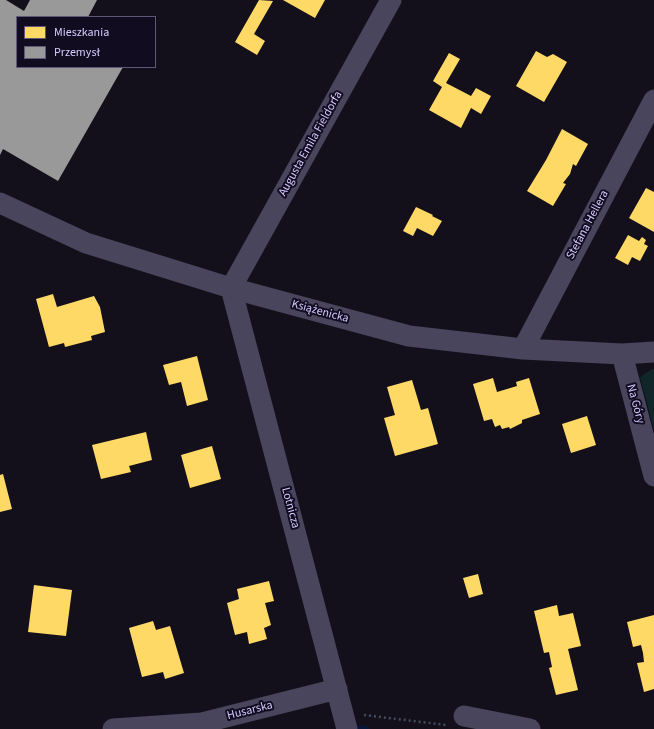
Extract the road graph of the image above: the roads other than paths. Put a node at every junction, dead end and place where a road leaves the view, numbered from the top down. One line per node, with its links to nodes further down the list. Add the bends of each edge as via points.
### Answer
1 (391, 0): 4 (street, Augusta Emila Fieldorfa)
2 (654, 100): 5 (street, Stefana Hellera)
3 (0, 203): 4 (street, Książenicka, via 86,242)
4 (231, 288): 5 (street, Książenicka, via 409,336); 9 (street, Lotnicza)
5 (523, 349): 7 (street, Książenicka)
6 (654, 352): 7 (street, Książenicka)
7 (622, 354): 8 (street, Na Góry)
8 (654, 476)
9 (337, 689): 11 (street, Lotnicza); 12 (street, Husarska, via 202,723)
10 (464, 716): 13 (street)
11 (345, 721)
12 (113, 729)
13 (530, 729)

